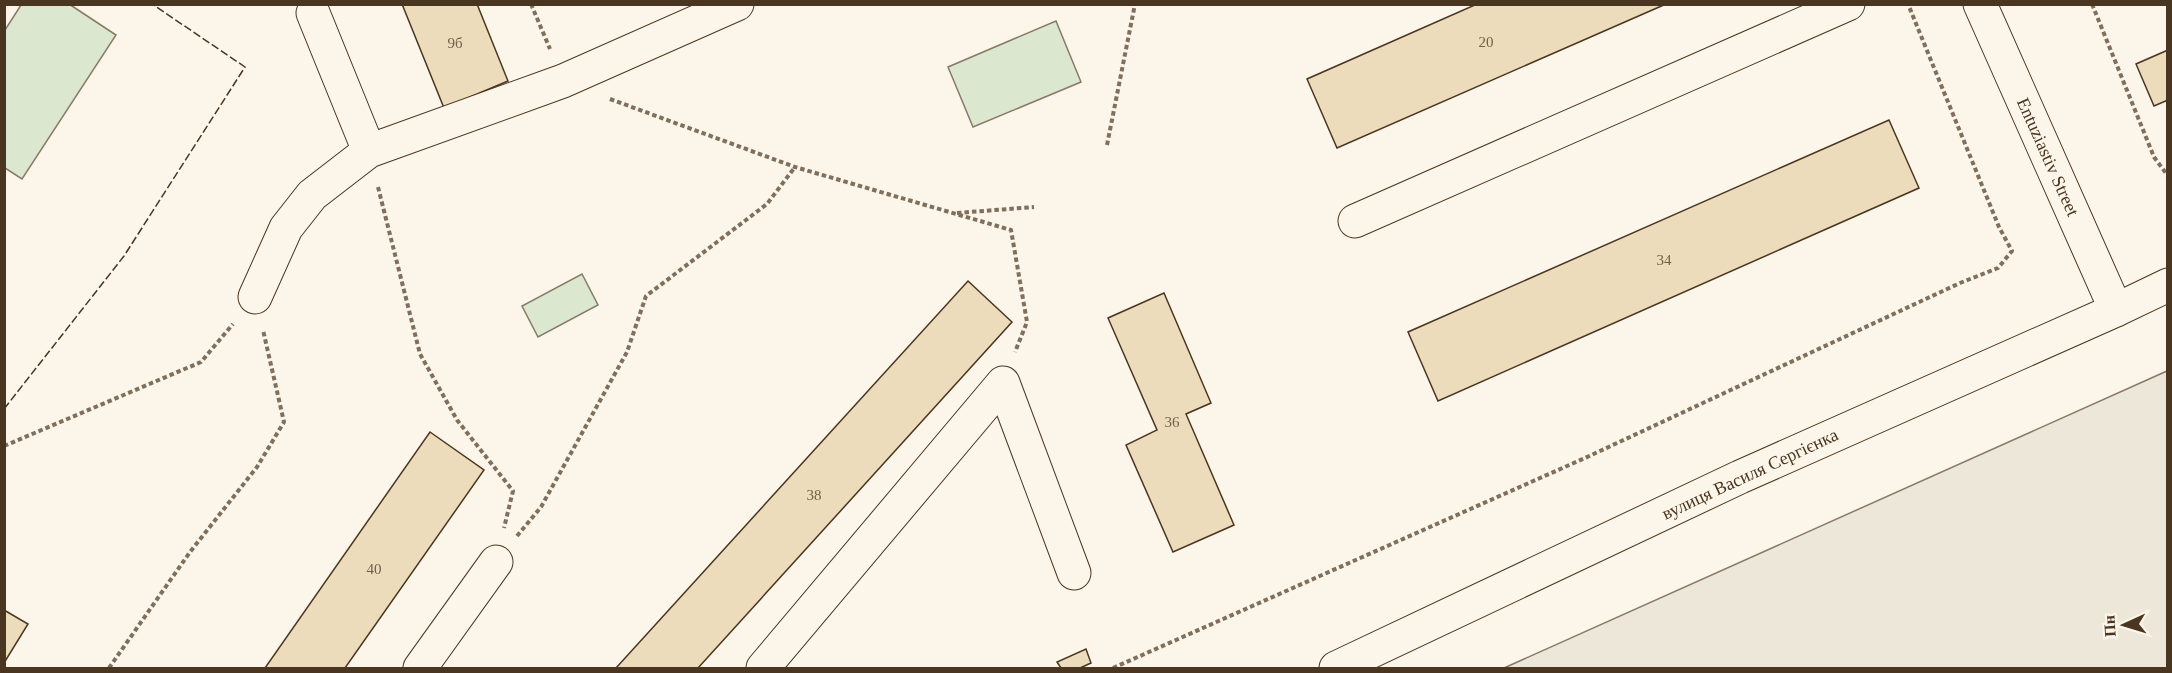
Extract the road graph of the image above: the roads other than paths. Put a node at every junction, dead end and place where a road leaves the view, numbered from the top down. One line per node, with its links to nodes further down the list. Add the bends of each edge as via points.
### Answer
1 (737, 4): 5 (main road, via 563,81)
2 (1848, 4): 6 (main road)
3 (1980, 4): 9 (main road, Entuziastiv Street)
4 (313, 13): 5 (main road)
5 (369, 151): 8 (main road, via 312,195 286,228)
6 (1355, 221)
7 (2168, 285): 9 (main road, вулиця Василя Сергієнка)
8 (255, 297)
9 (2115, 310): 14 (main road, вулиця Василя Сергієнка, via 1740,477)
10 (496, 562): 12 (main road)
11 (1074, 573): 13 (main road, via 1003,383)
12 (420, 669)
13 (763, 669)
14 (1336, 669)

